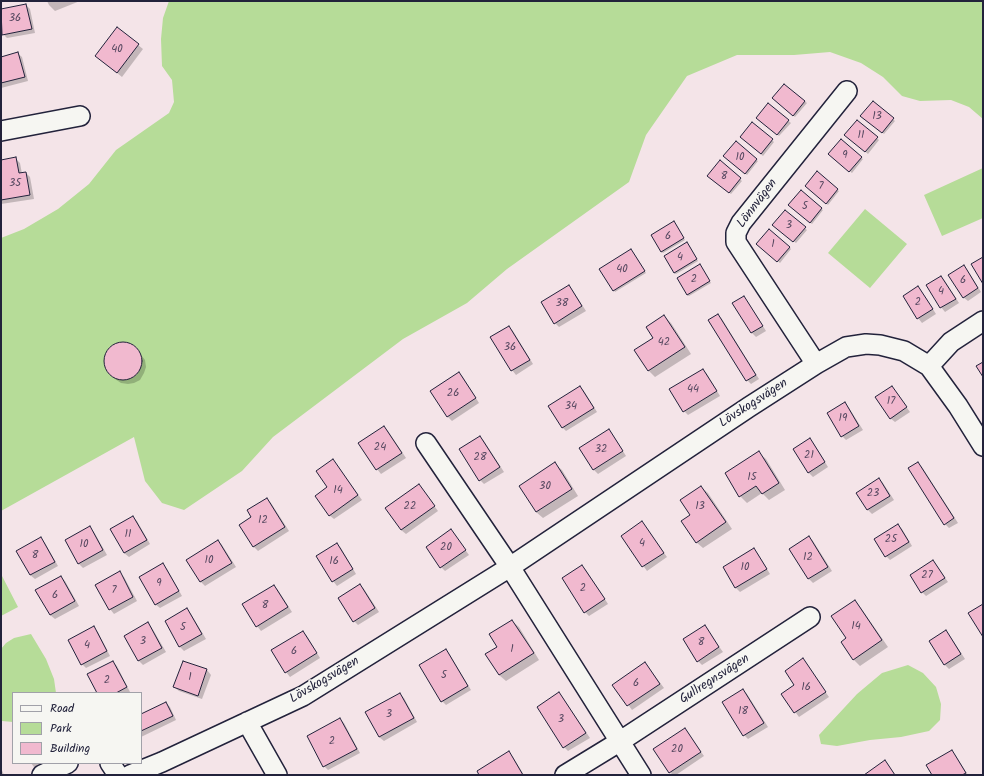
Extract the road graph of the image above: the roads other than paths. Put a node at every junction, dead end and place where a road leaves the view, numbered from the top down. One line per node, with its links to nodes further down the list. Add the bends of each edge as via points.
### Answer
1 (846, 91): 5 (street, Lönnvägen, via 736,233 736,242)
2 (80, 116): 3 (street)
3 (1, 131)
4 (983, 321): 6 (street, via 950,342)
5 (816, 364): 6 (street, Lövskogsvägen, via 846,347 880,344 904,351); 9 (street, Lövskogsvägen)
6 (929, 366): 8 (street, Lövskogsvägen)
7 (426, 443): 9 (street)
8 (983, 446)
9 (510, 568): 11 (street, Lövskogsvägen, via 304,696); 12 (street)
10 (810, 617): 12 (street, Gullregnsvägen)
11 (247, 722): 17 (street, Lövskogsvägen); 18 (street)
12 (619, 742): 19 (street, Gullregnsvägen); 20 (street)
13 (66, 764): 15 (street)
14 (111, 764): 16 (street)
15 (42, 775)
16 (118, 775)
17 (130, 775)
18 (277, 775)
19 (565, 775)
20 (641, 775)

